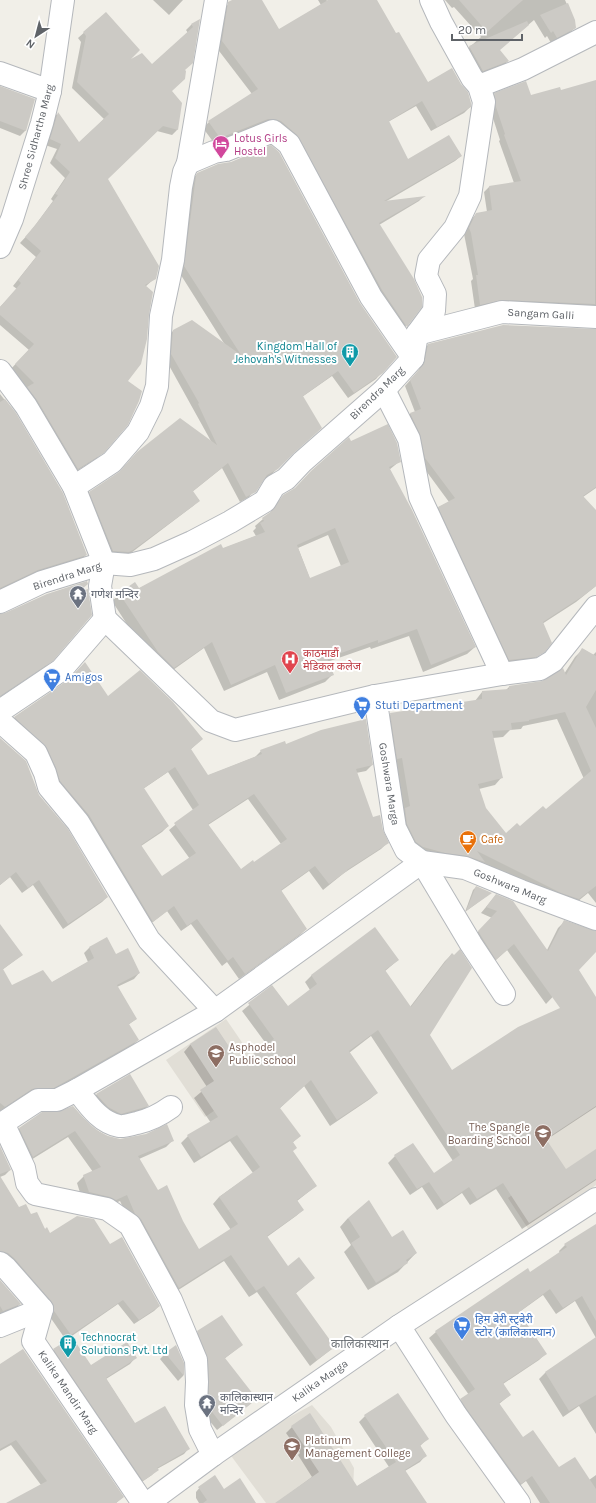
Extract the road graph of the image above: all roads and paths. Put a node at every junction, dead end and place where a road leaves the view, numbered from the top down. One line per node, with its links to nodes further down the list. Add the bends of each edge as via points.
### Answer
1 (63, 0): 7 (street, Shree Sidhartha Marg)
2 (216, 0): 8 (street)
3 (431, 0): 6 (street, Birendra Marg, via 456,50)
4 (596, 32): 6 (street, via 524,69)
5 (0, 73): 7 (street)
6 (479, 86): 11 (street, Birendra Marg, via 484,102 470,196 454,228 429,260 426,276 435,294 434,311)
7 (50, 91): 9 (street, Shree Sidhartha Marg, via 30,164)
8 (188, 163): 12 (street, via 273,131 289,144 371,297); 15 (street, via 181,187 162,316 157,386 151,406 138,432 112,462)
9 (0, 247)
10 (596, 317): 11 (street, Sangam Galli, via 502,312)
11 (417, 334): 12 (street, Birendra Marg)
12 (413, 358): 14 (street, Birendra Marg)
13 (0, 371): 15 (street, via 26,406)
14 (384, 390): 16 (street, Birendra Marg, via 286,479 274,486 264,501 205,535 154,559 130,565); 20 (street, via 409,439 420,497)
15 (74, 487): 16 (street)
16 (104, 563): 17 (street, Birendra Marg, via 42,582); 19 (street, via 100,586)
17 (0, 602)
18 (596, 607): 20 (street, via 553,661 540,669)
19 (105, 619): 21 (street, via 211,721 235,730); 22 (street, via 61,670)
20 (502, 674): 21 (street)
21 (375, 696): 24 (street, Goshwara Marga, via 395,828 406,850)
22 (0, 711)
23 (0, 722): 27 (street, via 36,754 49,787 78,822 148,940)
24 (422, 862): 25 (street, Goshwara Marg, via 465,868 521,892); 26 (street, via 470,944); 27 (street)
25 (596, 919)
26 (504, 994)
27 (215, 1011): 28 (street)
28 (77, 1090): 29 (street, via 102,1119 120,1126 142,1122 158,1116); 35 (street, via 56,1100 38,1100 3,1123 24,1168 27,1183 35,1194 107,1210 130,1224 171,1300 196,1360 196,1405 200,1429)
29 (171, 1107)
30 (596, 1199): 34 (street, Kalika Marga)
31 (0, 1263): 32 (street)
32 (42, 1309): 33 (street); 36 (street, Kalika Mandir Marg, via 33,1341)
33 (0, 1326)
34 (399, 1326): 35 (street, Kalika Marga); 38 (street, via 456,1415)
35 (213, 1455): 37 (street, Kalika Marga)
36 (143, 1503)
37 (148, 1503)
38 (519, 1503)

